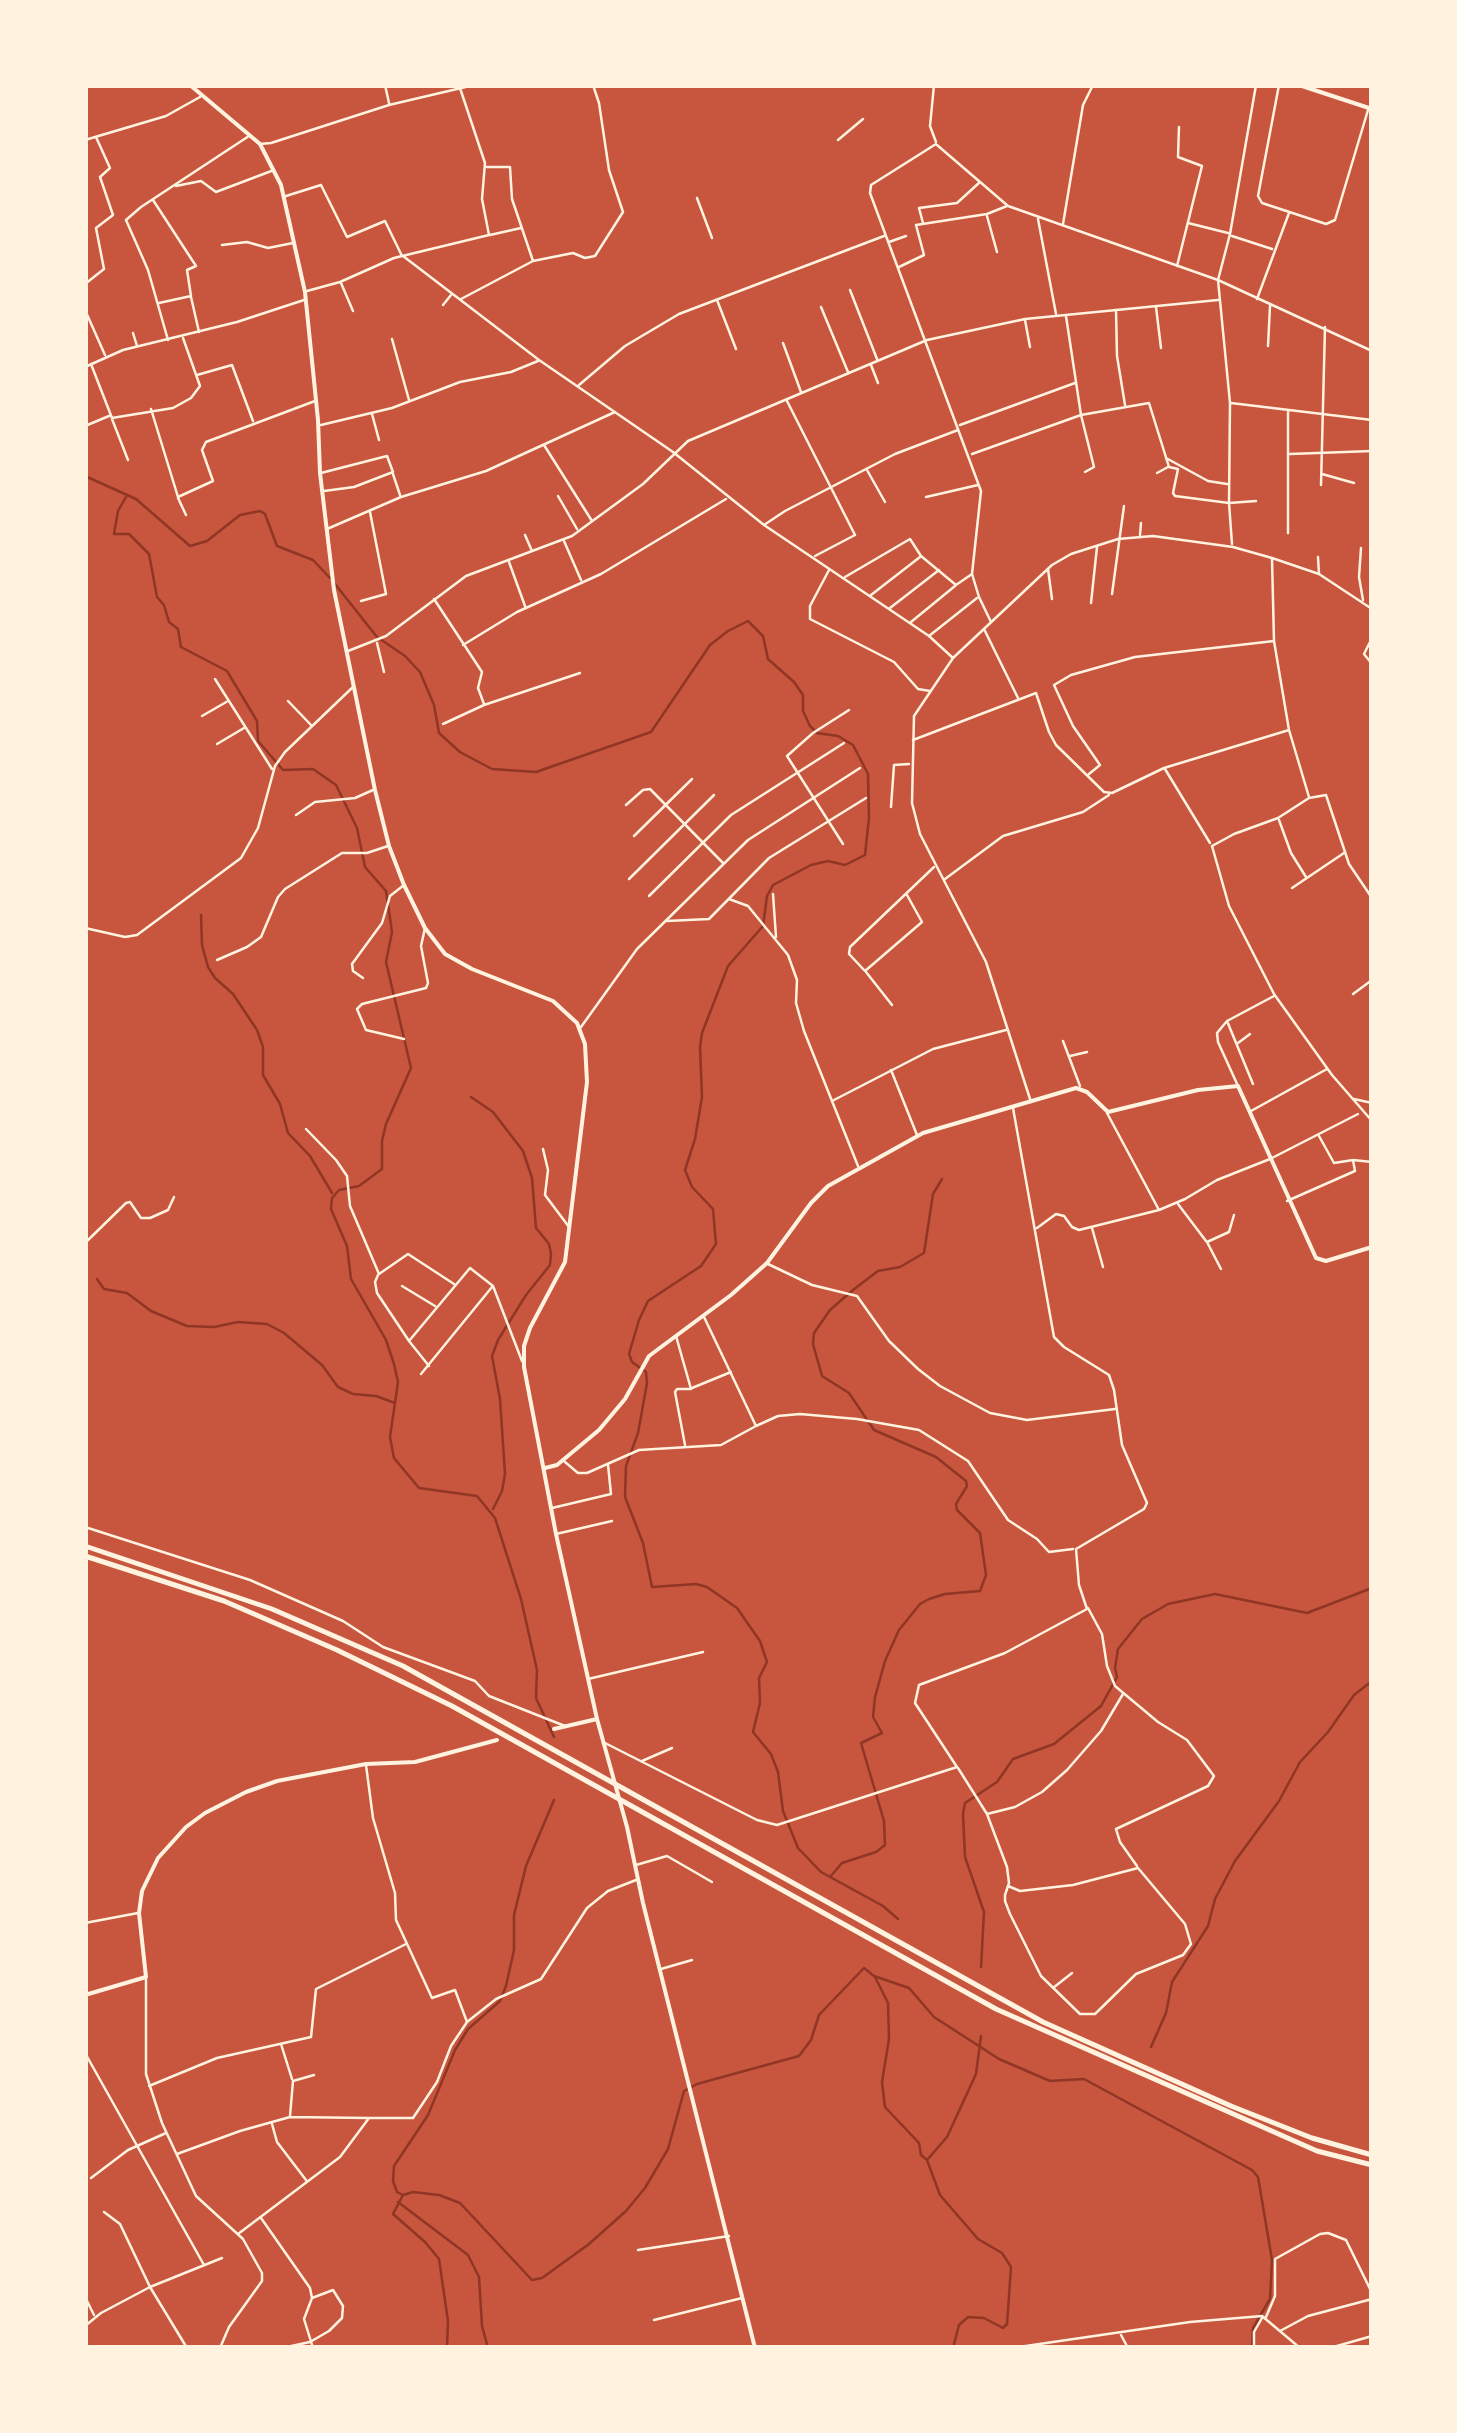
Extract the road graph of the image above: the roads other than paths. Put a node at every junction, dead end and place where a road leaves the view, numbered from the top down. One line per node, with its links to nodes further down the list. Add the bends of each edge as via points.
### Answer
1 (190, 85): 11 (main road)
2 (385, 85): 12 (street)
3 (474, 85): 10 (street)
4 (593, 85): 50 (street, via 623,212 595,256 573,252)
5 (934, 85): 21 (street, via 930,126)
6 (1093, 85): 37 (street, via 1083,104)
7 (1256, 85): 40 (street)
8 (1279, 85): 30 (street, via 1258,196)
9 (1298, 85): 13 (main road)
10 (460, 88): 12 (street); 22 (street)
11 (202, 95): 16 (main road); 17 (street, via 166,116)
12 (389, 105): 20 (street)
13 (1370, 109): 30 (street, via 1335,220 1326,224)
14 (863, 119): 19 (street)
15 (1180, 127): 35 (street, via 1178,157 1202,166)
16 (249, 136): 20 (main road); 25 (street)
17 (96, 137): 18 (street); 32 (street, via 110,168 100,176)
18 (85, 140)
19 (838, 140)
20 (260, 144): 23 (main road)
21 (936, 144): 24 (street); 41 (street, via 871,186)
22 (485, 167): 38 (street, via 510,167); 39 (street)
23 (275, 169): 25 (street, via 216,192 201,181); 26 (main road)
24 (980, 182): 29 (street); 36 (street, via 957,203 919,208)
25 (175, 186): 28 (street)
26 (284, 196): 45 (main road); 49 (street, via 322,186 347,237 385,221)
27 (697, 198): 43 (street)
28 (152, 199): 34 (street); 59 (street, via 196,266 187,270)
29 (1008, 206): 31 (street); 33 (street)
30 (1289, 212): 47 (street)
31 (987, 214): 36 (street); 48 (street)
32 (112, 215): 34 (street); 55 (street, via 96,228 104,269)
33 (1038, 217): 37 (street); 74 (street)
34 (126, 220): 65 (street)
35 (1188, 222): 40 (street); 52 (street)
36 (924, 224): 51 (street, via 916,226 924,255)
37 (1062, 226): 52 (street)
38 (522, 228): 39 (street); 50 (street)
39 (488, 235): 49 (street)
40 (1229, 235): 47 (street); 53 (street)
41 (885, 236): 44 (street); 63 (street)
42 (906, 236): 44 (street)
43 (712, 238)
44 (888, 242): 51 (street)
45 (294, 243): 46 (street); 57 (main road)
46 (222, 245)
47 (1274, 250): 61 (street)
48 (997, 252)
49 (402, 256): 54 (street); 58 (street)
50 (533, 261): 62 (street)
51 (898, 267): 82 (street)
52 (1177, 267): 53 (street)
53 (1218, 280): 61 (street); 64 (street)
54 (340, 282): 57 (street); 71 (street)
55 (85, 284)
56 (850, 290): 92 (street)
57 (305, 292): 60 (main road)
58 (452, 294): 62 (street); 66 (street)
59 (191, 296): 65 (street); 77 (street)
60 (306, 299): 77 (street); 102 (main road)
61 (1257, 299): 67 (street)
62 (460, 300): 91 (street)
63 (716, 300): 87 (street); 100 (street, via 624,346)
64 (1218, 300): 68 (street); 105 (street)
65 (157, 303): 81 (street)
66 (443, 305)
67 (1270, 305): 76 (street); 84 (street)
68 (1156, 306): 72 (street); 88 (street)
69 (821, 308): 96 (street)
70 (85, 310): 90 (street)
71 (354, 310)
72 (1116, 310): 73 (street); 106 (street)
73 (1066, 314): 74 (street); 99 (street)
74 (1056, 315): 75 (street)
75 (1025, 319): 82 (street); 86 (street)
76 (1325, 327): 89 (street); 112 (street)
77 (199, 332): 79 (street)
78 (133, 333): 85 (street)
79 (182, 336): 81 (street); 97 (street)
80 (392, 339): 104 (street)
81 (168, 340): 85 (street)
82 (927, 340): 92 (street); 118 (street)
83 (783, 343): 101 (street)
84 (1268, 346)
85 (137, 347): 90 (street)
86 (1030, 347)
87 (736, 348)
88 (1161, 348)
89 (1372, 351)
90 (106, 356): 93 (street)
91 (539, 360): 100 (street); 104 (street)
92 (878, 361): 94 (street)
93 (91, 363): 95 (street); 113 (street)
94 (870, 364): 96 (street); 98 (street)
95 (85, 367)
96 (849, 373): 101 (street)
97 (197, 375): 107 (street, via 200,390 191,398); 115 (street, via 232,365)
98 (878, 382)
99 (1076, 383): 111 (street); 118 (street)
100 (578, 386): 109 (street)
101 (802, 393): 103 (street)
102 (316, 400): 115 (street); 117 (main road)
103 (786, 400): 122 (street); 139 (street)
104 (410, 402): 110 (street)
105 (1230, 403): 108 (street); 137 (street)
106 (1125, 406): 111 (street); 126 (street, via 1152,405)
107 (152, 409): 113 (street); 142 (street)
108 (1288, 410): 112 (street); 125 (street)
109 (615, 412): 120 (street); 122 (street)
110 (372, 413): 117 (street); 119 (street)
111 (1080, 414): 124 (street); 131 (street, via 1094,466)
112 (1321, 414): 114 (street); 123 (street)
113 (111, 417): 116 (street); 127 (street)
114 (1372, 420)
115 (254, 422): 142 (street, via 203,444 213,480)
116 (85, 426)
117 (319, 426): 133 (main road)
118 (959, 427): 124 (street); 129 (street)
119 (379, 440)
120 (544, 444): 144 (street); 152 (street)
121 (1372, 451): 123 (street)
122 (673, 452): 145 (street); 152 (street)
123 (1321, 453): 125 (street); 134 (street)
124 (970, 454): 136 (street)
125 (1288, 454): 157 (street)
126 (1166, 458): 128 (street); 137 (street, via 1208,481)
127 (128, 460)
128 (1169, 466): 132 (street); 148 (street, via 1178,469 1175,496)
129 (866, 468): 139 (street); 147 (street)
130 (393, 472): 133 (street, via 387,456); 140 (street); 144 (street)
131 (1084, 472)
132 (1157, 473)
133 (320, 474): 140 (main road)
134 (1321, 474): 135 (street); 138 (street)
135 (1354, 483)
136 (980, 484): 143 (street); 174 (street)
137 (1229, 484): 148 (street)
138 (1321, 485)
139 (830, 489): 154 (street); 167 (street, via 855,535)
140 (322, 491): 155 (main road)
141 (558, 496): 156 (street)
142 (178, 497): 151 (street)
143 (926, 497)
144 (401, 498): 150 (street)
145 (727, 498): 154 (street); 177 (street)
146 (1256, 501): 148 (street)
147 (885, 502)
148 (1228, 502): 163 (street)
149 (1124, 506): 160 (street)
150 (370, 510): 155 (street); 184 (street, via 386,594)
151 (186, 515)
152 (593, 522): 156 (street)
153 (1141, 523): 159 (street)
154 (764, 526): 167 (street)
155 (326, 529): 198 (main road)
156 (579, 532): 161 (street)
157 (1288, 533)
158 (524, 536): 165 (street)
159 (1140, 537): 160 (street); 163 (street)
160 (1118, 539): 162 (street); 179 (street)
161 (564, 540): 165 (street); 177 (street)
162 (1097, 545): 171 (street); 186 (street)
163 (1233, 547): 169 (street)
164 (1360, 548): 185 (street)
165 (532, 552): 170 (street)
166 (921, 556): 173 (street); 176 (street, via 910,540); 180 (street)
167 (813, 557): 172 (street)
168 (1318, 557): 175 (street)
169 (1272, 558): 175 (street); 196 (street)
170 (508, 560): 182 (street, via 466,576); 187 (street)
171 (1048, 568): 183 (street); 190 (street)
172 (830, 569): 176 (street); 205 (street, via 810,619 894,662 918,689)
173 (940, 570): 178 (street); 188 (street)
174 (972, 574): 178 (street); 181 (street)
175 (1319, 574): 185 (street)
176 (844, 578): 180 (street)
177 (581, 581): 187 (street)
178 (956, 585): 191 (street)
179 (1112, 594)
180 (869, 597): 188 (street)
181 (979, 598): 190 (street); 193 (street)
182 (434, 599): 195 (street); 197 (street)
183 (1052, 599)
184 (361, 601)
185 (1363, 602): 189 (street)
186 (1091, 603)
187 (526, 607): 197 (street)
188 (888, 609): 191 (street)
189 (1372, 609)
190 (992, 622): 192 (street)
191 (908, 624): 193 (street)
192 (984, 630): 199 (street); 207 (street)
193 (930, 636): 199 (street)
194 (1372, 638): 200 (street, via 1364,654)
195 (377, 641): 198 (street); 201 (street)
196 (1274, 641): 215 (street); 224 (street, via 1134,657 1054,685 1100,765)
197 (463, 645): 209 (street, via 482,672)
198 (346, 652): 204 (main road)
199 (952, 658): 205 (street)
200 (1372, 664)
201 (384, 672)
202 (580, 673): 209 (street)
203 (215, 679): 206 (street)
204 (353, 687): 213 (street); 226 (main road)
205 (932, 691): 216 (street, via 914,716)
206 (229, 700): 211 (street); 214 (street)
207 (1019, 700): 216 (street); 224 (street, via 1037,693 1056,744)
208 (288, 701): 213 (street)
209 (484, 705): 212 (street)
210 (849, 710): 223 (street, via 789,752)
211 (202, 716)
212 (443, 724)
213 (312, 726): 220 (street)
214 (246, 728): 218 (street); 220 (street)
215 (1289, 730): 222 (street); 231 (street)
216 (912, 741): 219 (street)
217 (844, 743): 223 (street)
218 (217, 744)
219 (910, 764): 234 (street, via 894,765); 246 (street, via 915,818)
220 (274, 768): 258 (street, via 258,828 241,858 138,935)
221 (860, 768): 229 (street)
222 (1164, 768): 227 (street); 243 (street)
223 (797, 772): 229 (street); 240 (street)
224 (1087, 775): 227 (street)
225 (692, 779): 233 (street)
226 (375, 790): 235 (street, via 316,802); 242 (main road)
227 (1112, 793): 249 (street, via 1083,812 1003,836)
228 (714, 796): 238 (street)
229 (814, 798): 237 (street); 245 (street, via 758,832)
230 (866, 798): 237 (street)
231 (1309, 798): 236 (street); 244 (street, via 1328,798)
232 (626, 805): 233 (street, via 646,788)
233 (666, 805): 238 (street); 239 (street)
234 (891, 807)
235 (296, 816)
236 (1278, 818): 243 (street); 247 (street)
237 (830, 822): 241 (street); 256 (street, via 769,858)
238 (684, 824): 240 (street); 248 (street)
239 (634, 836)
240 (702, 843): 245 (street); 254 (street)
241 (843, 844)
242 (389, 846): 250 (main road); 261 (street, via 336,856 285,889 261,937)
243 (1212, 846): 266 (street, via 1229,906)
244 (1346, 852): 247 (street); 255 (street)
245 (724, 864): 257 (street)
246 (936, 865): 249 (street); 253 (street)
247 (1306, 878): 251 (street)
248 (628, 879)
249 (944, 880): 270 (street, via 986,962)
250 (404, 885): 259 (main road); 263 (street, via 386,901 382,922 352,964)
251 (1292, 888)
252 (773, 894): 260 (street)
253 (908, 895): 262 (street, via 922,922); 262 (street, via 850,946)
254 (649, 896)
255 (1372, 898)
256 (729, 899): 257 (street, via 709,919); 260 (street, via 748,906)
257 (666, 921): 269 (street, via 626,962)
258 (85, 928)
259 (425, 928): 269 (main road, via 450,958 542,994); 272 (street, via 428,986 357,1010 366,1030)
260 (776, 938): 283 (street, via 798,980 804,1032)
261 (217, 960)
262 (865, 971): 267 (street)
263 (364, 978)
264 (1372, 980): 265 (street)
265 (1353, 994)
266 (1275, 996): 268 (street); 278 (street)
267 (892, 1005)
268 (1228, 1021): 274 (street); 280 (street, via 1218,1042)
269 (580, 1028): 305 (main road, via 588,1069)
270 (1008, 1030): 277 (street, via 948,1044); 284 (street)
271 (1250, 1034): 274 (street)
272 (404, 1039)
273 (1063, 1041): 276 (street)
274 (1237, 1044): 279 (street)
275 (1087, 1052): 276 (street)
276 (1069, 1056): 281 (street)
277 (890, 1068): 283 (street); 293 (street)
278 (1327, 1069): 282 (street); 288 (street)
279 (1253, 1084)
280 (1238, 1086): 287 (main road); 288 (main road)
281 (1081, 1088): 284 (main road); 287 (main road)
282 (1353, 1099): 285 (street); 290 (street)
283 (832, 1101): 298 (street)
284 (1031, 1102): 286 (main road)
285 (1372, 1103)
286 (1013, 1107): 293 (main road); 306 (street)
287 (1106, 1111): 302 (street)
288 (1250, 1112): 295 (main road)
289 (1358, 1114): 292 (street)
290 (1372, 1120)
291 (306, 1128): 313 (street, via 343,1168 357,1225)
292 (1318, 1135): 295 (street); 296 (street, via 1334,1163)
293 (917, 1136): 298 (main road)
294 (542, 1148): 305 (street, via 545,1195)
295 (1270, 1160): 300 (main road); 301 (street)
296 (1352, 1160): 297 (street); 300 (street, via 1355,1171)
297 (1372, 1162)
298 (859, 1167): 310 (main road, via 819,1194)
299 (174, 1197): 308 (street, via 164,1213 150,1218 126,1203)
300 (1287, 1200): 309 (main road, via 1320,1260)
301 (1178, 1202): 302 (street); 307 (street)
302 (1159, 1210): 304 (street)
303 (1234, 1216): 307 (street, via 1229,1232)
304 (1092, 1227): 306 (street, via 1075,1229 1060,1213); 311 (street)
305 (570, 1228): 322 (main road, via 563,1269 524,1346)
306 (1036, 1229): 326 (street, via 1054,1337 1109,1375)
307 (1207, 1242): 312 (street)
308 (85, 1243)
309 (1372, 1247)
310 (766, 1263): 318 (main road); 326 (street, via 812,1285 857,1296 918,1369 990,1413 1027,1420)
311 (1103, 1267)
312 (1221, 1269)
313 (379, 1274): 314 (street, via 408,1254); 320 (street, via 377,1292)
314 (454, 1284): 316 (street, via 474,1268); 317 (street)
315 (402, 1286): 317 (street)
316 (493, 1286): 321 (street); 322 (street)
317 (436, 1307): 320 (street)
318 (704, 1315): 319 (main road); 323 (street)
319 (676, 1334): 325 (street); 329 (main road, via 642,1366 608,1421)
320 (408, 1341): 321 (street)
321 (428, 1366): 324 (street)
322 (524, 1367): 331 (main road)
323 (732, 1372): 325 (street); 327 (street)
324 (421, 1374)
325 (691, 1389): 328 (street, via 675,1392)
326 (1116, 1409): 337 (street, via 1122,1445 1147,1507)
327 (756, 1426): 328 (street, via 721,1446); 337 (street, via 800,1414 919,1430 968,1461 1008,1520 1049,1552)
328 (686, 1448): 330 (street, via 634,1451)
329 (564, 1461): 330 (street, via 583,1474); 331 (main road)
330 (608, 1464): 332 (street, via 612,1494)
331 (545, 1468): 332 (main road)
332 (552, 1508): 335 (main road)
333 (612, 1521): 335 (street)
334 (85, 1528): 344 (street, via 250,1580)
335 (556, 1534): 341 (main road)
336 (85, 1546): 379 (highway, via 211,1586 438,1684 1043,2022 1231,2106)
337 (1076, 1548): 339 (street)
338 (85, 1556): 380 (highway, via 278,1623 434,1697 1040,2030 1317,2151)
339 (1088, 1607): 342 (street, via 1102,1634 1107,1666); 351 (street, via 1005,1653 919,1685 914,1703)
340 (703, 1652): 341 (street)
341 (588, 1679): 343 (main road)
342 (1124, 1694): 352 (street, via 1101,1731 1054,1782 1015,1807); 354 (street, via 1187,1740 1214,1776 1208,1786 1116,1830)
343 (597, 1719): 344 (main road); 347 (main road)
344 (566, 1726): 345 (main road)
345 (554, 1729)
346 (497, 1740): 350 (main road, via 415,1762)
347 (603, 1742): 349 (street); 353 (main road)
348 (672, 1748): 349 (street)
349 (642, 1762): 351 (street, via 777,1825)
350 (366, 1764): 358 (main road, via 263,1784 205,1812 158,1858); 360 (street)
351 (957, 1767): 352 (street)
352 (987, 1814): 357 (street)
353 (634, 1866): 355 (main road); 356 (street, via 667,1856)
354 (1138, 1868): 357 (street, via 1073,1884); 365 (street, via 1185,1924 1190,1948 1136,1974 1095,2014 1080,2014)
355 (637, 1880): 362 (main road); 367 (street, via 588,1908 540,1979 496,1998)
356 (712, 1882)
357 (1008, 1886): 365 (street, via 1007,1908)
358 (139, 1913): 359 (street); 364 (main road)
359 (85, 1923)
360 (406, 1944): 367 (street, via 432,1998 455,1990); 368 (street, via 319,1986 311,2037)
361 (692, 1960): 362 (street)
362 (660, 1970): 386 (main road)
363 (1072, 1973): 365 (street)
364 (146, 1977): 366 (main road); 372 (street)
365 (1052, 1990)
366 (85, 1995)
367 (467, 2022): 374 (street, via 416,2115)
368 (280, 2044): 371 (street); 372 (street, via 216,2058)
369 (85, 2053): 377 (street)
370 (314, 2076): 371 (street)
371 (292, 2081): 373 (street)
372 (149, 2086): 376 (street)
373 (290, 2117): 374 (street); 375 (street)
374 (368, 2118): 382 (street, via 340,2157)
375 (272, 2122): 378 (street); 382 (street, via 277,2142)
376 (166, 2132): 377 (street); 378 (street)
377 (136, 2146): 381 (street); 389 (street)
378 (176, 2155): 385 (street, via 200,2201)
379 (1372, 2155)
380 (1372, 2165)
381 (90, 2178)
382 (308, 2182): 384 (street)
383 (104, 2212): 390 (street, via 120,2224)
384 (260, 2217): 385 (street); 393 (street)
385 (238, 2234): 405 (street, via 262,2282)
386 (729, 2236): 387 (street); 394 (main road)
387 (638, 2250)
388 (222, 2258): 389 (street)
389 (204, 2265): 390 (street)
390 (150, 2288): 396 (street); 404 (street)
391 (1372, 2293): 397 (street, via 1346,2240 1320,2234 1276,2259 1275,2296)
392 (85, 2297): 396 (street)
393 (312, 2298): 403 (street, via 304,2318); 403 (street, via 333,2290 344,2312)
394 (744, 2298): 398 (street); 408 (main road)
395 (1372, 2299): 400 (street, via 1308,2316)
396 (95, 2317): 399 (street)
397 (1264, 2317): 400 (street); 401 (street); 411 (street)
398 (654, 2320)
399 (85, 2326)
400 (1280, 2332): 412 (street)
401 (1120, 2334): 409 (street); 410 (street)
402 (1372, 2336): 413 (street)
403 (310, 2342): 406 (street); 407 (street)
404 (187, 2348)
405 (220, 2348)
406 (282, 2348)
407 (313, 2348)
408 (755, 2348)
409 (1012, 2348)
410 (1128, 2348)
411 (1254, 2348)
412 (1300, 2348)
413 (1330, 2348)

